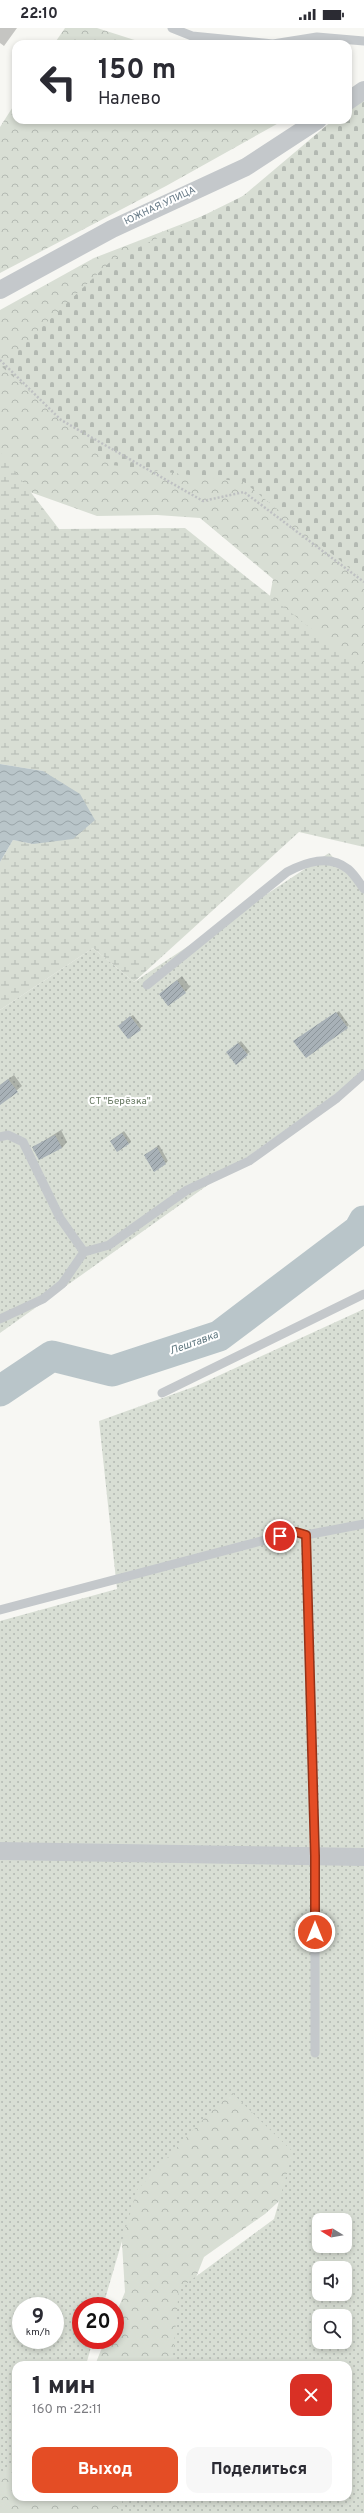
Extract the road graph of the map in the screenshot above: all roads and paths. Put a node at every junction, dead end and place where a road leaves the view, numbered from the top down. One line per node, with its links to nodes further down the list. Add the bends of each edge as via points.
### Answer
1 (172, 28): 2 (lane, via 192,36)
2 (233, 40)
3 (299, 40): 4 (lane, via 317,37)
4 (364, 41)
5 (364, 90): 6 (street)
6 (352, 98)
7 (312, 124): 8 (street, ЮЖНАЯ УЛИЦА, via 246,167 112,229)
8 (0, 290)
9 (0, 360): 10 (path, via 62,420 203,501 244,492)
10 (364, 582)
11 (364, 889): 12 (lane, via 348,869 335,862 320,860 303,864 287,872)
12 (146, 985)
13 (364, 1074): 15 (lane, via 337,1098 249,1162 187,1190 109,1245)
14 (0, 1136): 15 (lane, via 8,1135 23,1142 60,1218)
15 (84, 1252): 17 (lane, via 62,1284 43,1299)
16 (364, 1294): 18 (lane)
17 (0, 1319)
18 (162, 1393)
19 (364, 1524): 20 (lane)
20 (306, 1535): 21 (lane, via 296,1532); 23 (lane)
21 (0, 1610)
22 (0, 1851): 23 (street)
23 (315, 1856): 24 (street); 25 (lane)
24 (364, 1857)
25 (315, 2053)

